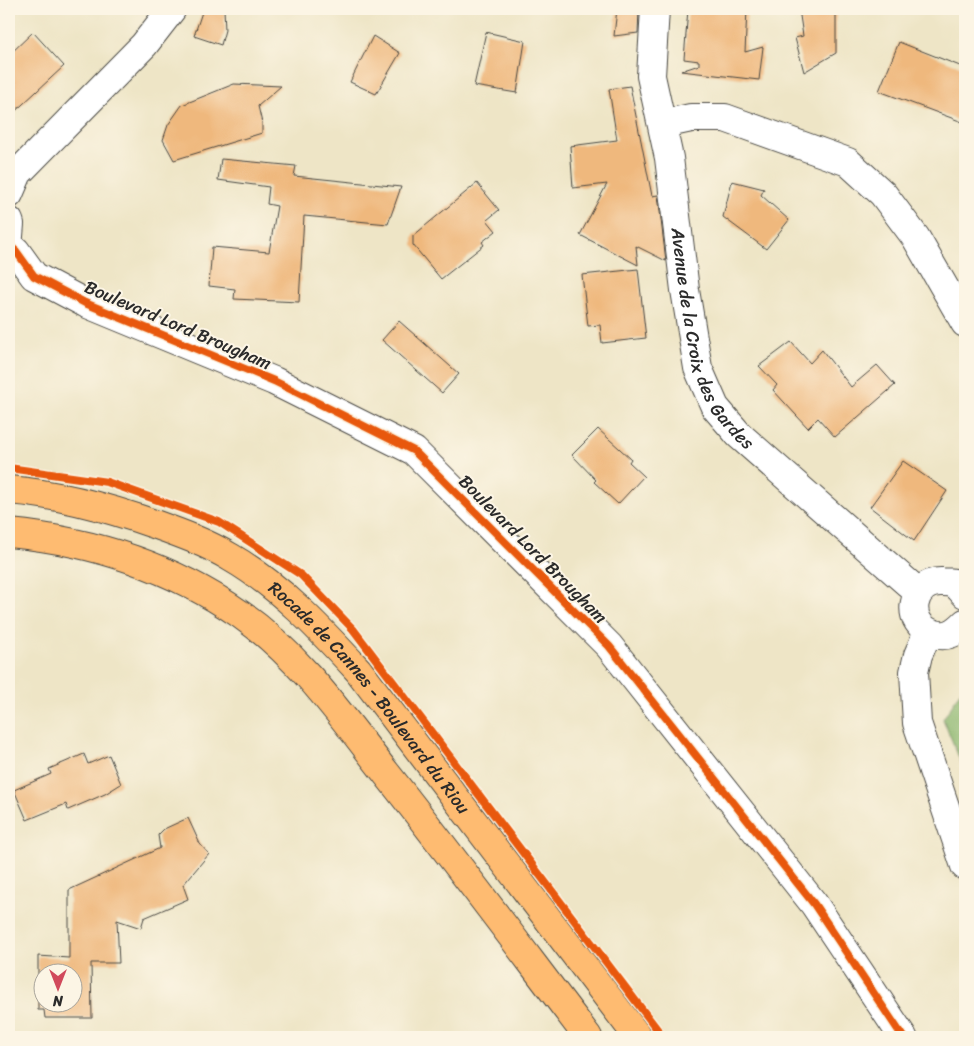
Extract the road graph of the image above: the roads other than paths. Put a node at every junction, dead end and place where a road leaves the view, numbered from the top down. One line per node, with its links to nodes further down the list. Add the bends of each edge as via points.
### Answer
1 (172, 9): 4 (street, via 144,45 18,173)
2 (655, 9): 3 (street, Avenue de la Croix des Gardes, via 651,76)
3 (663, 124): 8 (street, via 691,118 726,118 848,162 882,194 916,238); 11 (street, Avenue de la Croix des Gardes, via 698,368 715,408 739,435)
4 (9, 194)
5 (9, 221): 6 (street)
6 (9, 236)
7 (9, 246): 18 (street, Boulevard Lord Brougham, via 34,276 86,303 274,381 414,451 609,646 814,904)
8 (965, 323)
9 (9, 490): 17 (highway, Rocade de Cannes - Boulevard du Riou, via 92,504 137,518 198,540 266,581 326,635 358,670)
10 (9, 533): 16 (highway, Rocade de Cannes - Boulevard du Riou, via 68,540 157,568 241,614 279,645 324,694 397,786)
11 (918, 592): 12 (street, via 934,581 953,582); 14 (street, via 914,607 917,622)
12 (965, 594)
13 (965, 623): 14 (street, via 956,633 942,636)
14 (928, 632): 15 (street, via 914,672 917,723)
15 (965, 866)
16 (588, 1037)
17 (638, 1037)
18 (903, 1037)

